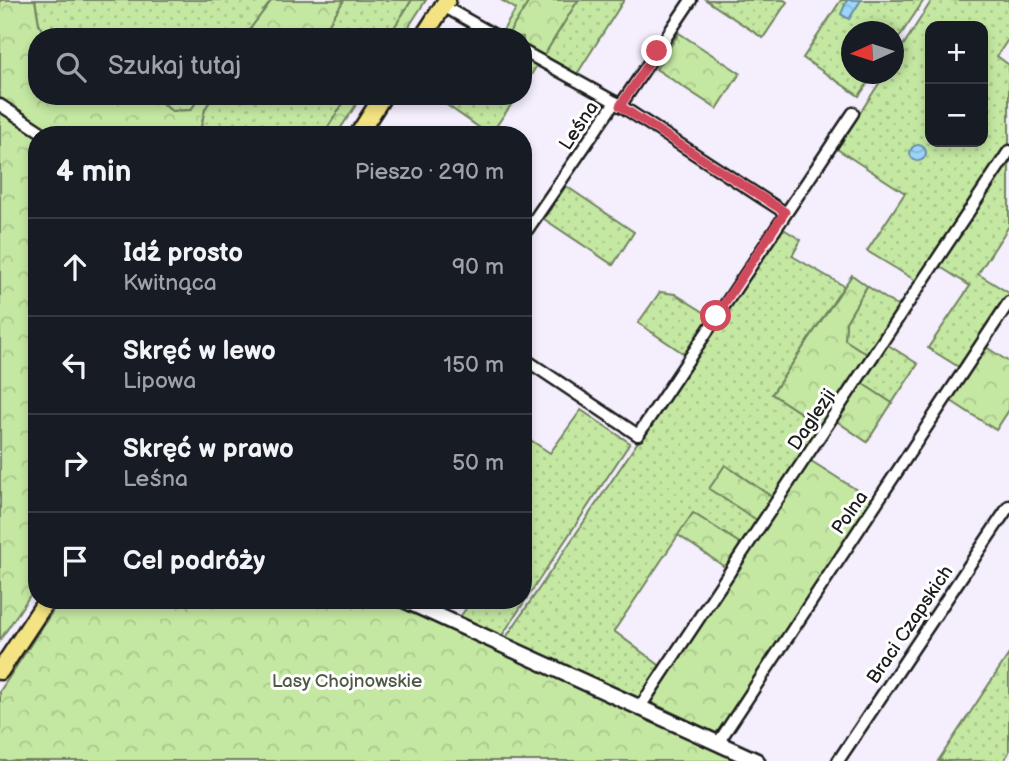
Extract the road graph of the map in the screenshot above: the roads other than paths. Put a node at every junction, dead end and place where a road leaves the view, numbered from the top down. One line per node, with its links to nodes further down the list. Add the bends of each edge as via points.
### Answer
1 (691, 0): 6 (street, Leśna)
2 (445, 3): 3 (main road); 4 (street)
3 (428, 28)
4 (484, 28)
5 (532, 56): 6 (street)
6 (618, 104): 13 (street); 14 (street, Leśna)
7 (0, 105): 10 (street)
8 (377, 105): 11 (main road)
9 (853, 113): 13 (street)
10 (32, 126)
11 (364, 126)
12 (1009, 151): 21 (street, Daglezji)
13 (785, 212): 16 (street, via 638,435)
14 (532, 223)
15 (1009, 302): 22 (street, Polna)
16 (532, 364)
17 (1009, 506): 24 (street, Braci Czapskich)
18 (41, 609): 20 (main road)
19 (424, 609): 21 (main road)
20 (0, 671)
21 (640, 706): 22 (main road)
22 (718, 744): 23 (main road)
23 (757, 761)
24 (838, 761)

